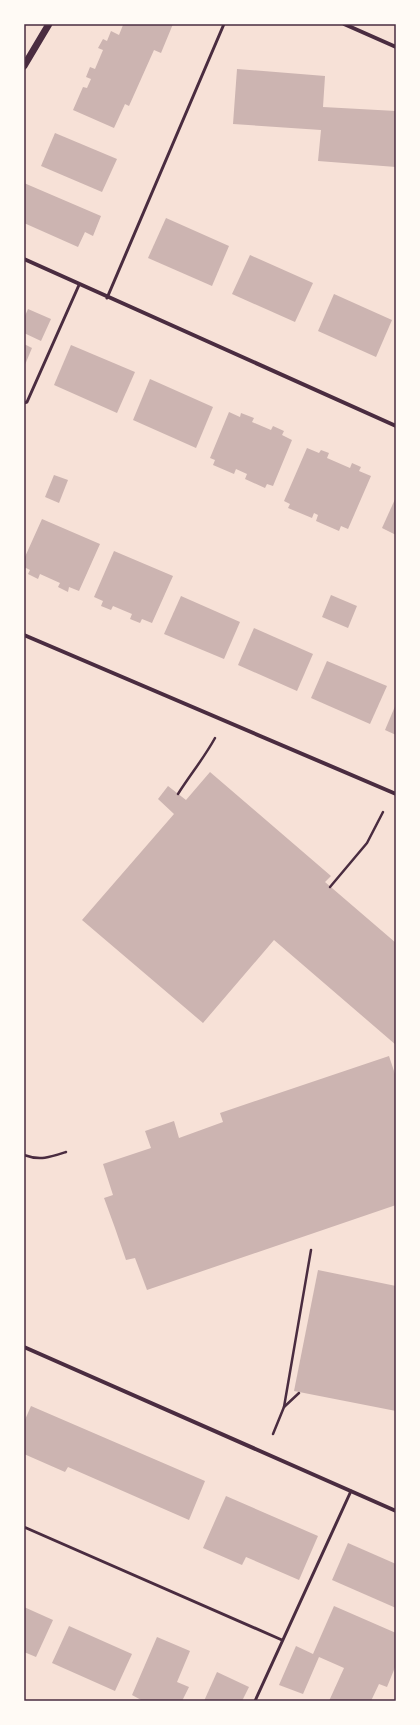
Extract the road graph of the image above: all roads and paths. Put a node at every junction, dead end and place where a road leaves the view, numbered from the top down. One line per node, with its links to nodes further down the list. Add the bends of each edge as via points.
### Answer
1 (50, 24): 5 (street)
2 (224, 24): 8 (lane)
3 (344, 24): 4 (street)
4 (396, 47)
5 (24, 66)
6 (24, 260): 7 (street)
7 (79, 285): 8 (street); 9 (lane, via 27,402)
8 (107, 298): 10 (street)
9 (24, 403)
10 (396, 426)
11 (24, 635): 14 (street)
12 (214, 738): 13 (path, via 202,761)
13 (178, 794)
14 (396, 794)
15 (383, 812): 16 (path, via 367,843)
16 (330, 886)
17 (66, 1152): 18 (path, via 44,1159)
18 (24, 1154)
19 (311, 1250): 22 (path)
20 (24, 1347): 24 (street)
21 (299, 1393): 22 (path)
22 (284, 1407): 23 (path)
23 (273, 1434)
24 (350, 1491): 25 (street); 27 (lane)
25 (396, 1511)
26 (24, 1527): 27 (lane)
27 (282, 1640): 28 (lane)
28 (255, 1701)

